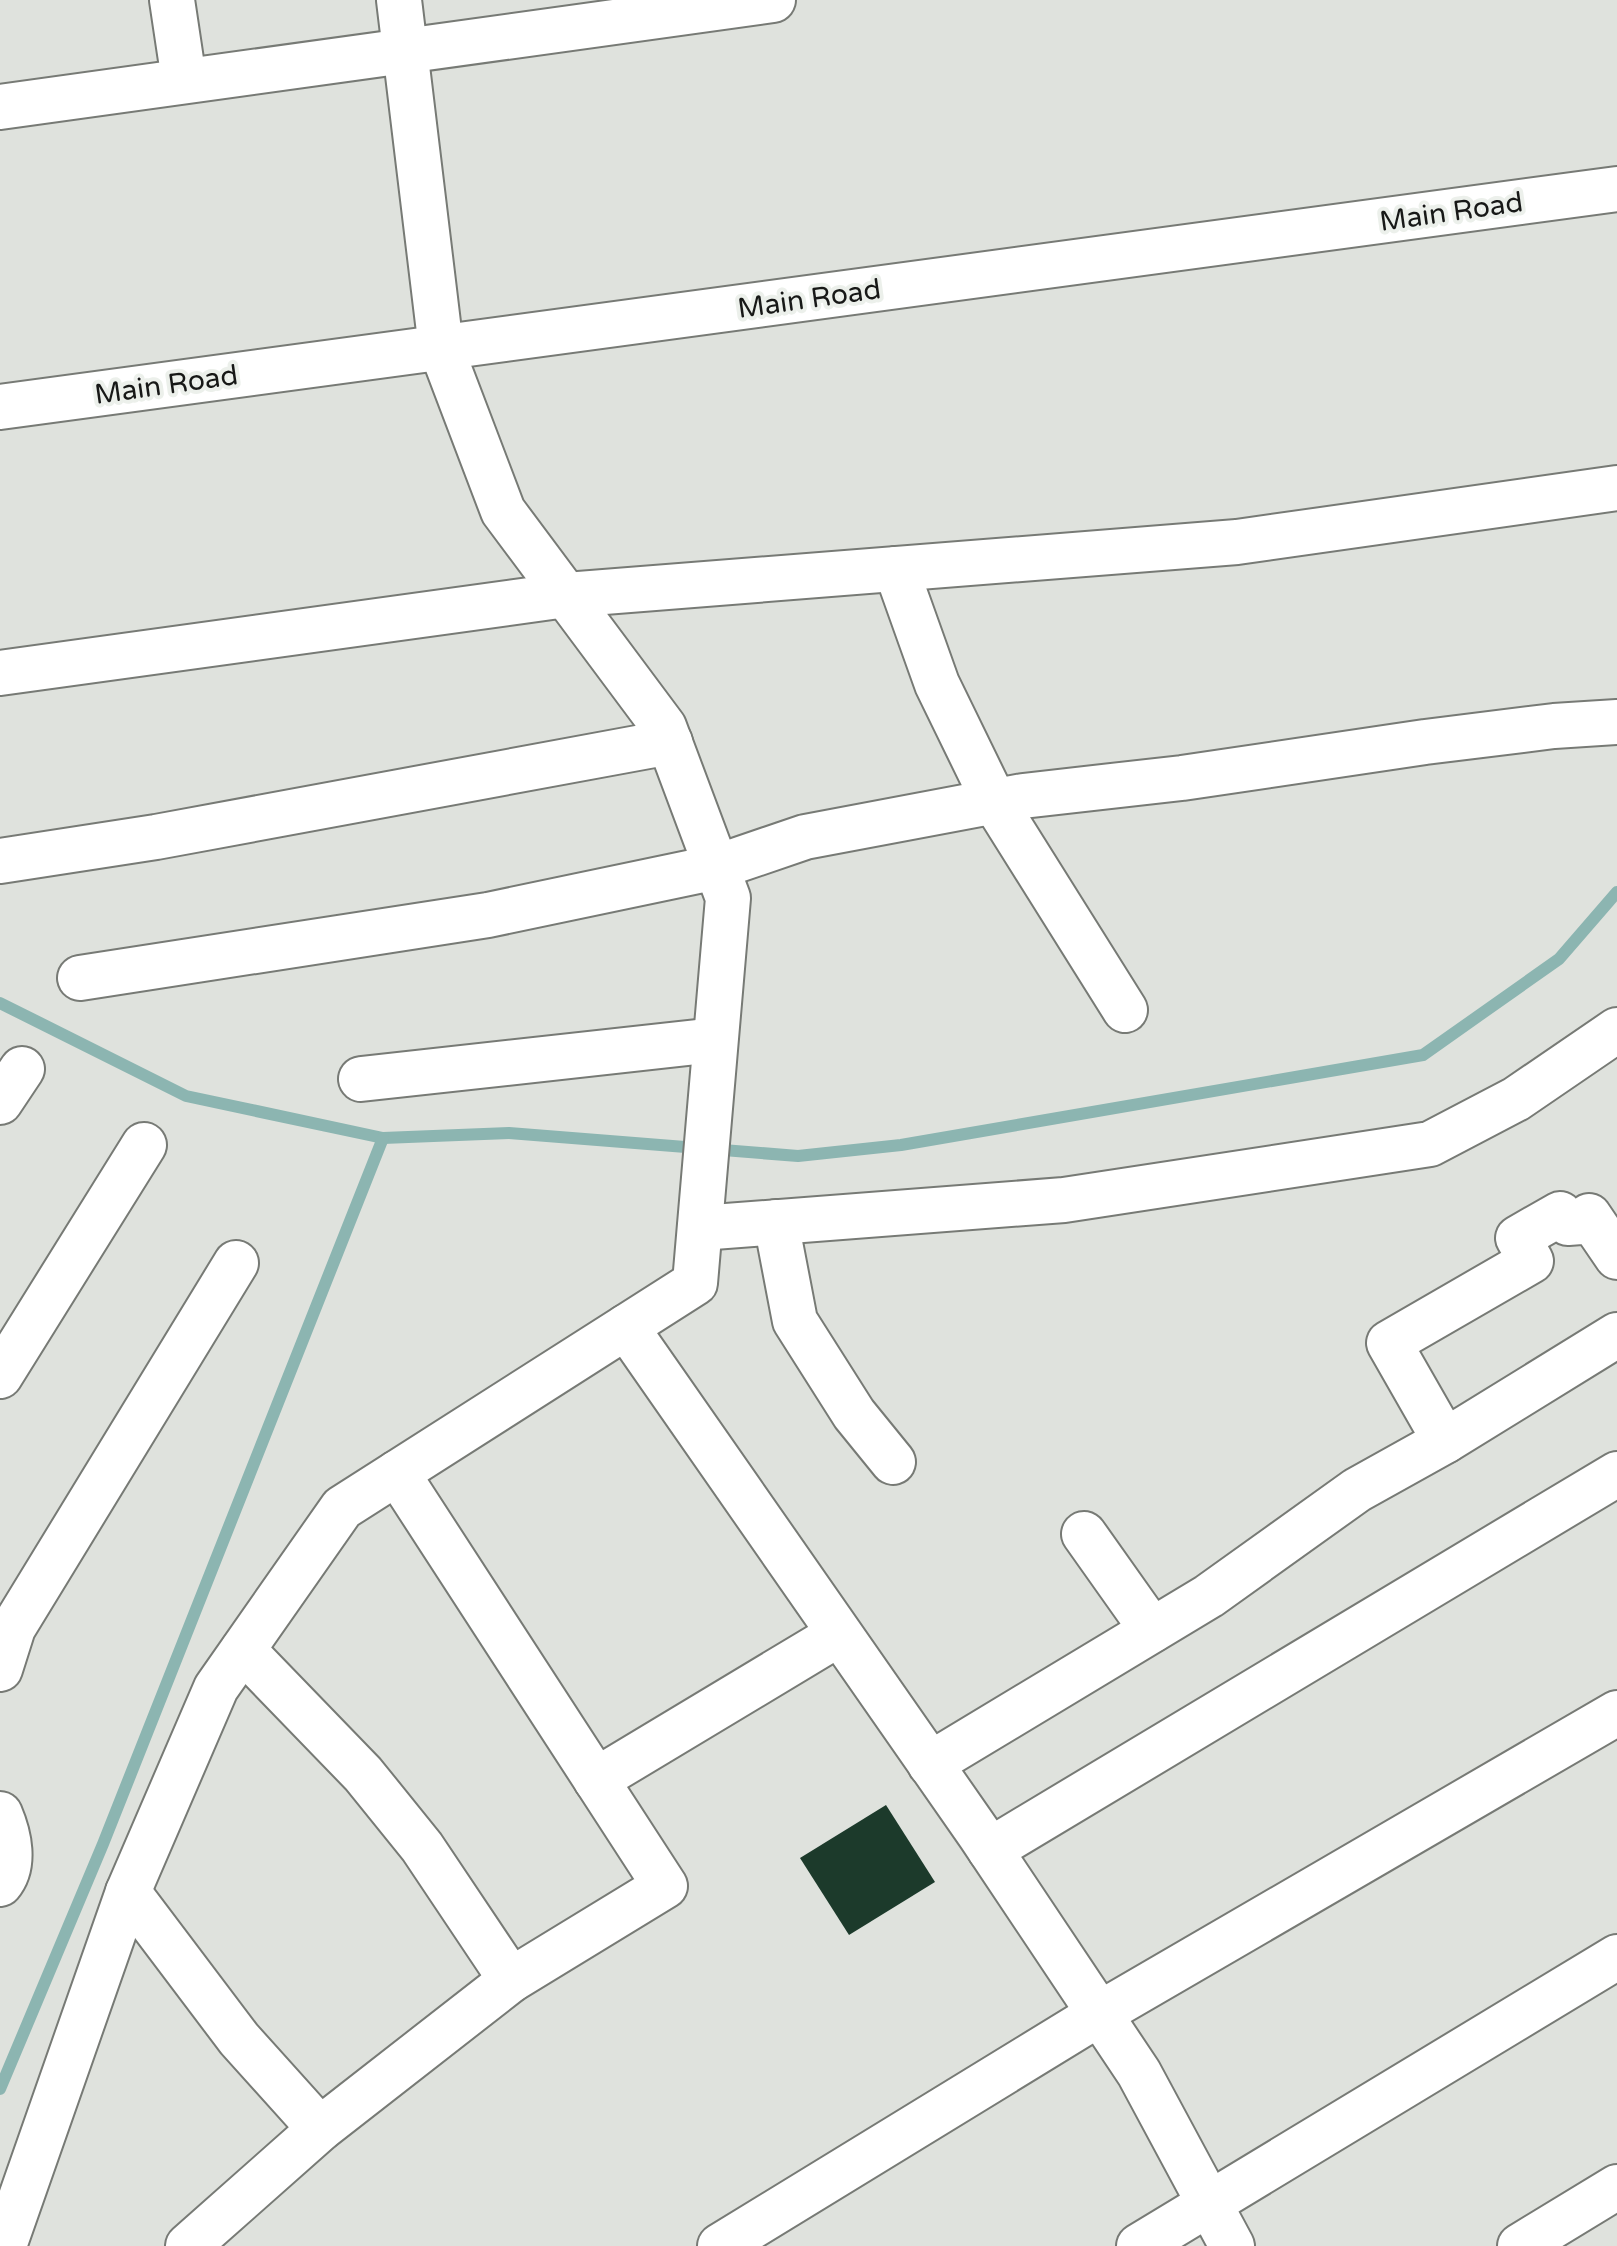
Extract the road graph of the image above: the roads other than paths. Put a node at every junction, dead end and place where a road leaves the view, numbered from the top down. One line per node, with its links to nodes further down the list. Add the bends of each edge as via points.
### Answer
1 (172, 0): 5 (street)
2 (399, 0): 4 (street)
3 (773, 0): 4 (street)
4 (406, 51): 5 (street); 8 (street)
5 (184, 80): 6 (street)
6 (0, 107)
7 (1617, 189): 8 (street, Main Road)
8 (441, 348): 9 (street, Main Road); 12 (street, via 503,511)
9 (0, 407)
10 (1617, 488): 11 (street, via 1237,542)
11 (896, 569): 12 (street); 16 (street, via 937,684)
12 (566, 595): 13 (street); 15 (street)
13 (0, 673)
14 (1617, 722): 16 (street, via 1425,742)
15 (670, 742): 17 (street, via 171,835); 18 (street)
16 (994, 801): 18 (street, via 805,837); 20 (street)
17 (0, 861)
18 (717, 867): 19 (street, via 488,915); 22 (street, via 728,898)
19 (80, 978)
20 (1125, 1010)
21 (1617, 1030): 26 (street, via 1516,1099 1430,1144 1064,1200)
22 (715, 1040): 23 (street); 25 (street)
23 (361, 1079)
24 (144, 1145): 31 (street)
25 (701, 1214): 26 (street); 29 (street, via 695,1283)
26 (776, 1222): 33 (street, via 795,1321 854,1414)
27 (1617, 1257): 32 (street, via 1589,1216 1568,1223 1560,1214 1518,1238 1531,1261 1389,1343)
28 (236, 1263): 37 (street)
29 (626, 1327): 34 (street); 39 (street)
30 (1617, 1335): 32 (street)
31 (0, 1376)
32 (1445, 1441): 38 (street, via 1357,1490 1209,1596)
33 (893, 1462)
34 (397, 1473): 40 (street, via 342,1508); 44 (street)
35 (1617, 1474): 46 (street)
36 (1084, 1534): 38 (street)
37 (6, 1628): 41 (street)
38 (1152, 1630): 43 (street)
39 (839, 1634): 43 (street); 44 (street)
40 (243, 1650): 48 (street, via 216,1688); 50 (street, via 373,1786 422,1847)
41 (0, 1669)
42 (1617, 1713): 51 (street)
43 (930, 1764): 46 (street)
44 (596, 1780): 50 (street, via 665,1886)
45 (0, 1814): 47 (street, via 9,1864)
46 (990, 1850): 51 (street)
47 (0, 1884)
48 (128, 1892): 52 (street, via 239,2039); 55 (street)
49 (1617, 1957): 54 (street)
50 (511, 1980): 52 (street)
51 (1099, 2014): 54 (street, via 1139,2073); 57 (street)
52 (320, 2129): 56 (street)
53 (1617, 2187): 60 (street)
54 (1209, 2203): 58 (street); 59 (street)
55 (4, 2246)
56 (188, 2246)
57 (720, 2246)
58 (1139, 2246)
59 (1232, 2246)
60 (1520, 2246)

